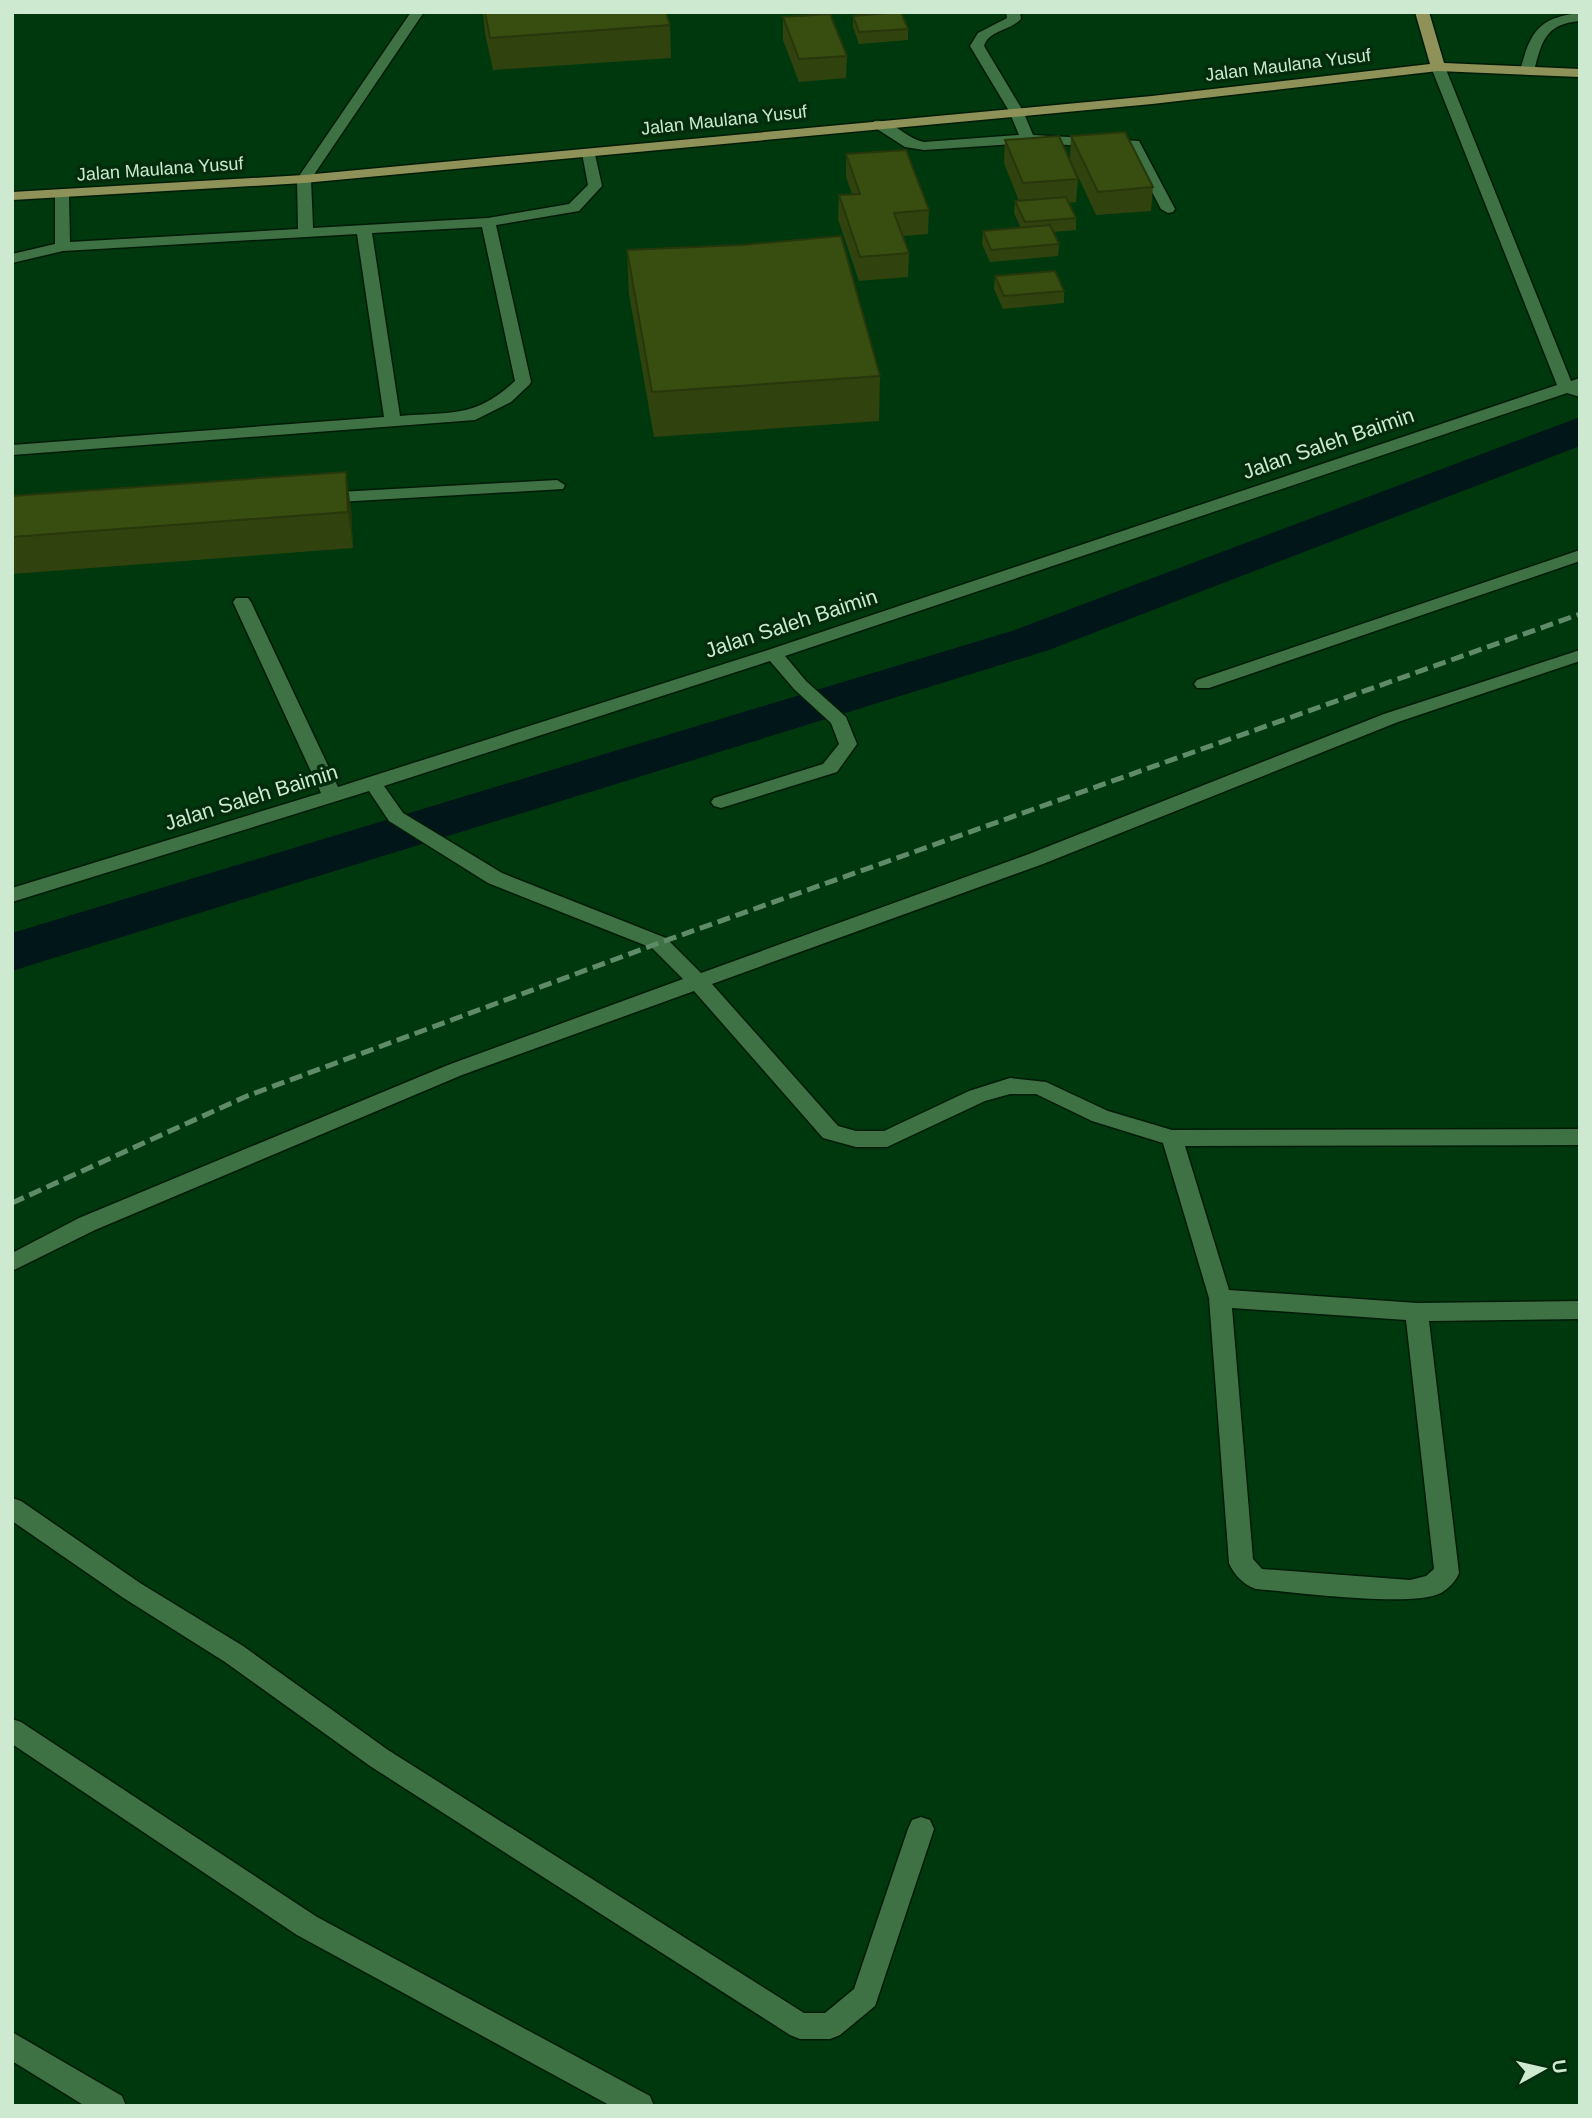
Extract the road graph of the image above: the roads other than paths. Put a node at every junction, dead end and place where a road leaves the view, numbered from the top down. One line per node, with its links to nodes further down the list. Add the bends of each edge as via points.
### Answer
1 (418, 12): 13 (street)
2 (1013, 12): 9 (street, via 1011,23 987,32 977,46)
3 (1422, 12): 6 (main road)
4 (1562, 15): 5 (street); 7 (street, via 1546,25 1535,42)
5 (1580, 17)
6 (1438, 67): 7 (main road, Jalan Maulana Yusuf); 9 (main road, Jalan Maulana Yusuf, via 1166,99); 22 (street)
7 (1527, 71): 8 (main road, Jalan Maulana Yusuf)
8 (1580, 74)
9 (1016, 111): 10 (main road, Jalan Maulana Yusuf); 11 (street)
10 (879, 124): 11 (street, via 910,144 924,146); 12 (main road, Jalan Maulana Yusuf)
11 (1028, 139): 16 (street, via 1135,145)
12 (589, 153): 13 (main road, Jalan Maulana Yusuf); 17 (street, via 594,186 574,208)
13 (303, 179): 14 (main road, Jalan Maulana Yusuf); 19 (street)
14 (62, 195): 15 (main road, Jalan Maulana Yusuf); 20 (street)
15 (12, 196)
16 (1168, 209)
17 (488, 222): 18 (street); 23 (street, via 523,382 505,399 475,415)
18 (364, 229): 19 (street); 23 (street)
19 (306, 232): 20 (street)
20 (64, 247): 21 (street)
21 (12, 259)
22 (1575, 387): 29 (street, Jalan Saleh Baimin)
23 (393, 422): 24 (street)
24 (12, 450)
25 (557, 485): 26 (street)
26 (297, 500)
27 (1580, 555): 31 (street)
28 (242, 602): 33 (street)
29 (774, 653): 32 (street, Jalan Saleh Baimin); 34 (street, via 839,721 848,744 830,768)
30 (1580, 655): 36 (street, via 1391,718 1036,859)
31 (1203, 684)
32 (373, 783): 33 (street, Jalan Saleh Baimin); 36 (street, via 396,817 495,878 659,943)
33 (332, 795): 35 (street, Jalan Saleh Baimin)
34 (721, 803)
35 (12, 895)
36 (699, 983): 38 (street, via 831,1132 856,1139 887,1139 977,1096 1010,1086 1039,1087 1100,1116); 39 (street, via 455,1070 88,1224)
37 (1580, 1137): 38 (street)
38 (1172, 1138): 40 (street)
39 (12, 1263)
40 (1220, 1298): 42 (street); 42 (street, via 1241,1563 1256,1579 1286,1583 1410,1590 1433,1585 1447,1573)
41 (1580, 1310): 42 (street)
42 (1416, 1312)
43 (12, 1508): 45 (street, via 234,1654 379,1758 800,2026 830,2026 865,1997)
44 (12, 1730): 48 (street, via 307,1927)
45 (921, 1829)
46 (12, 2045): 47 (street)
47 (112, 2106)
48 (640, 2106)

